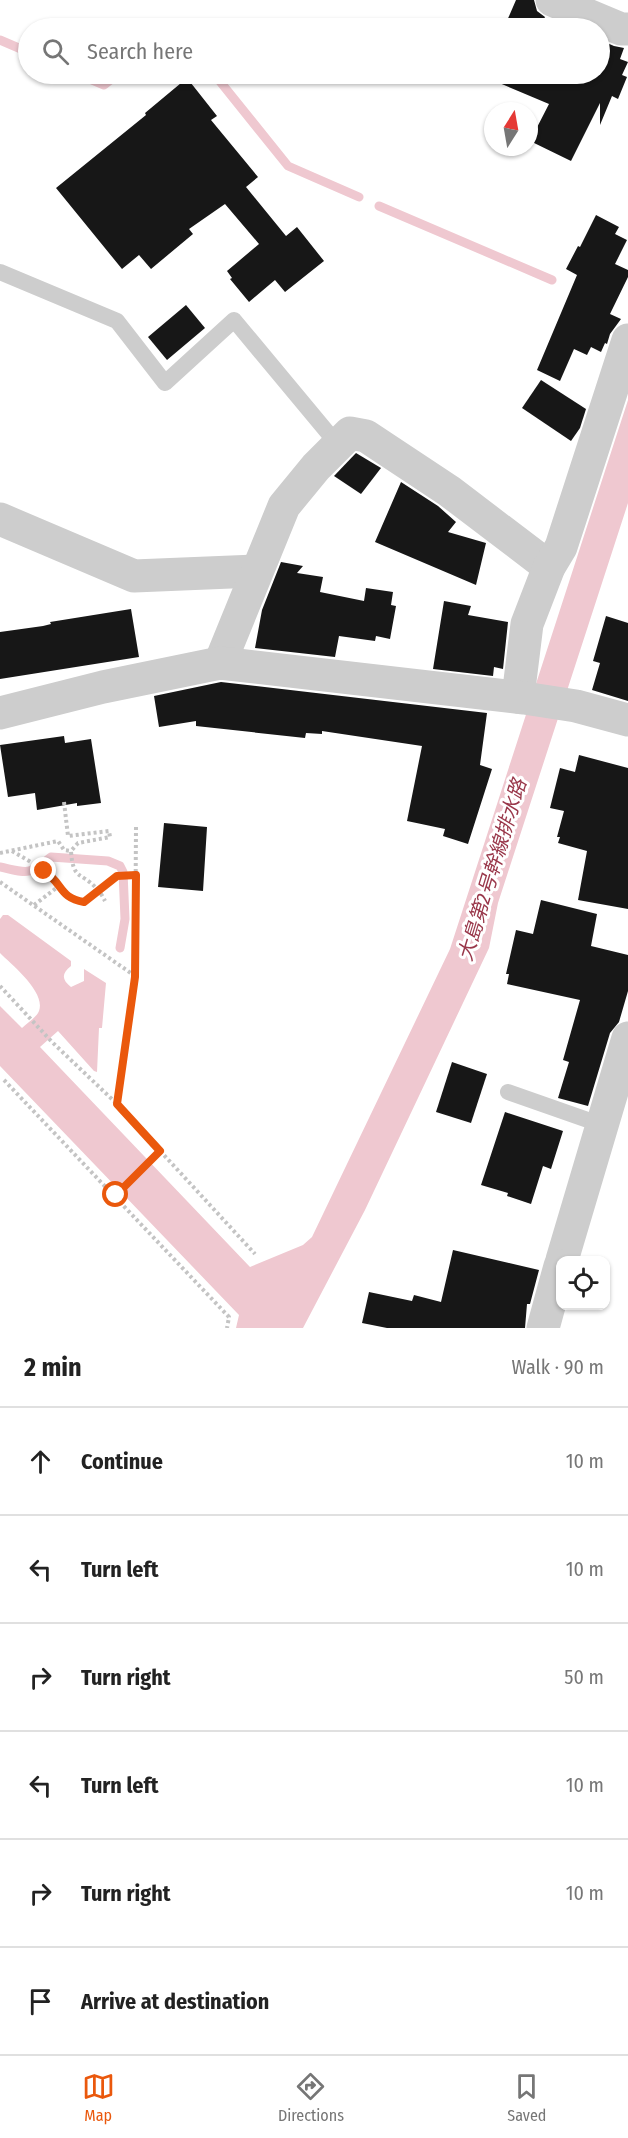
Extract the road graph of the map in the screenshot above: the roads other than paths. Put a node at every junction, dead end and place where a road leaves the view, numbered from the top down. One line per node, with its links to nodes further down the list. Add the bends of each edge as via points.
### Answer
1 (552, 0): 2 (street)
2 (595, 18)
3 (610, 24): 4 (street)
4 (628, 29)
5 (0, 272): 7 (lane, via 117,321 165,383 234,320)
6 (628, 340): 9 (street, via 561,547)
7 (339, 445): 9 (street, via 350,433 366,436 449,491); 10 (street, via 316,466 284,506)
8 (0, 519): 10 (street, via 134,576)
9 (549, 567): 12 (street, via 528,624)
10 (256, 571): 11 (street)
11 (220, 663): 12 (street); 13 (street)
12 (521, 697): 14 (street)
13 (0, 713)
14 (628, 720)
15 (628, 1038): 17 (street)
16 (508, 1092): 17 (lane)
17 (602, 1125): 18 (street)
18 (563, 1256)
19 (556, 1285): 20 (street)
20 (545, 1327)

